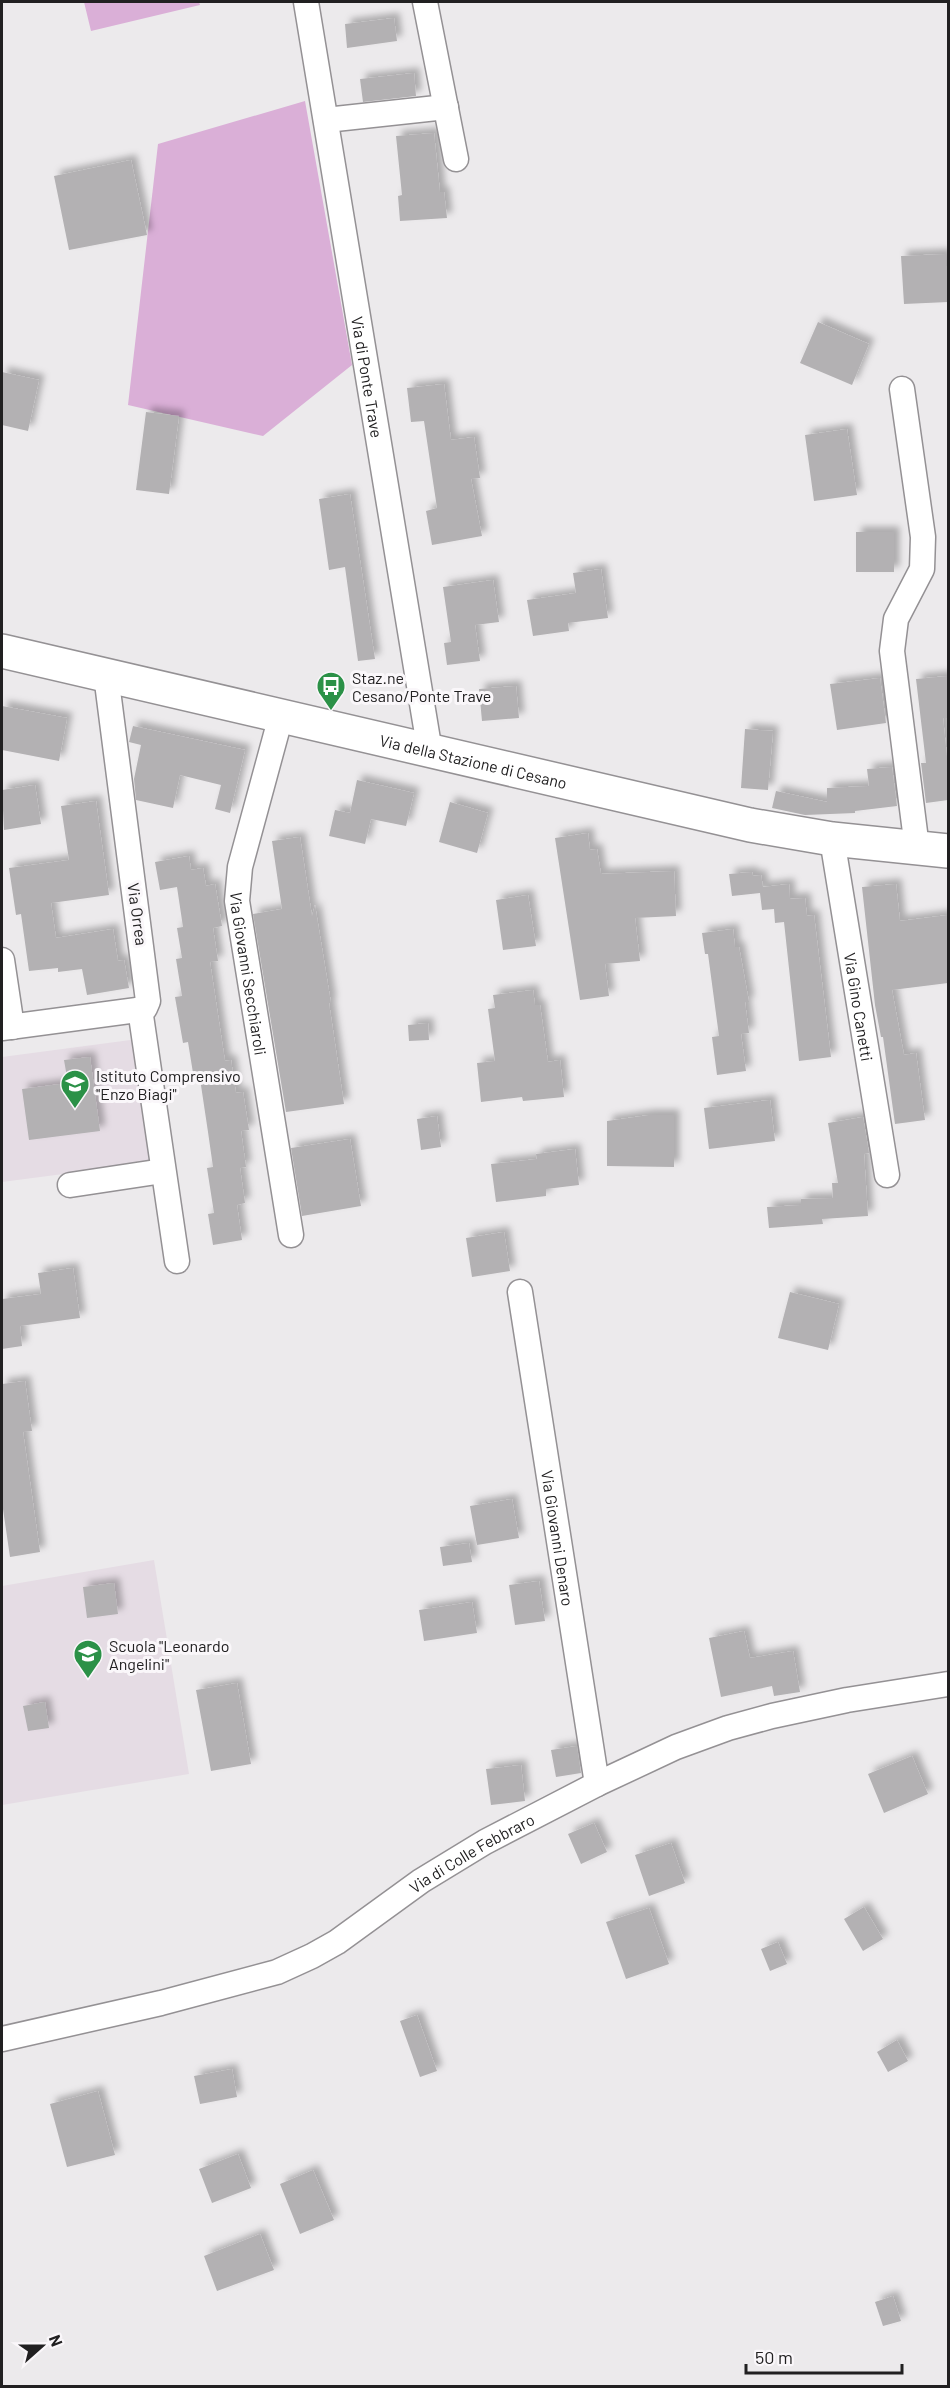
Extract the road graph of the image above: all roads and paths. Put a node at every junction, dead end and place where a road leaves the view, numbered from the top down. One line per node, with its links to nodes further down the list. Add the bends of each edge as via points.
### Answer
1 (306, 2): 4 (street, Via di Ponte Trave)
2 (425, 2): 3 (street)
3 (446, 107): 4 (street); 5 (street)
4 (326, 120): 10 (street, Via di Ponte Trave)
5 (456, 159)
6 (902, 389): 12 (street, via 924,560 896,619 892,651)
7 (2, 651): 8 (street, Via della Stazione di Cesano)
8 (106, 675): 9 (street, Via della Stazione di Cesano); 14 (street, Via Orrea, via 149,998)
9 (281, 716): 10 (street, Via della Stazione di Cesano); 19 (street, Via Giovanni Secchiaroli, via 240,867 237,901)
10 (430, 752): 11 (street, Via della Stazione di Cesano, via 750,825)
11 (832, 839): 12 (street, Via della Stazione di Cesano); 17 (street, Via Gino Canetti)
12 (933, 849)
13 (2, 960): 15 (street)
14 (140, 1009): 15 (street); 16 (street)
15 (7, 1028)
16 (163, 1171): 18 (street); 20 (street)
17 (886, 1175)
18 (70, 1185)
19 (291, 1235)
20 (177, 1261)
21 (520, 1292): 23 (street, Via Giovanni Denaro)
22 (948, 1684): 23 (street, Via di Colle Febbraro, via 837,1701 739,1725 676,1747)
23 (597, 1784): 24 (street, Via di Colle Febbraro, via 467,1852 337,1942 277,1972 161,2003)
24 (2, 2038)

